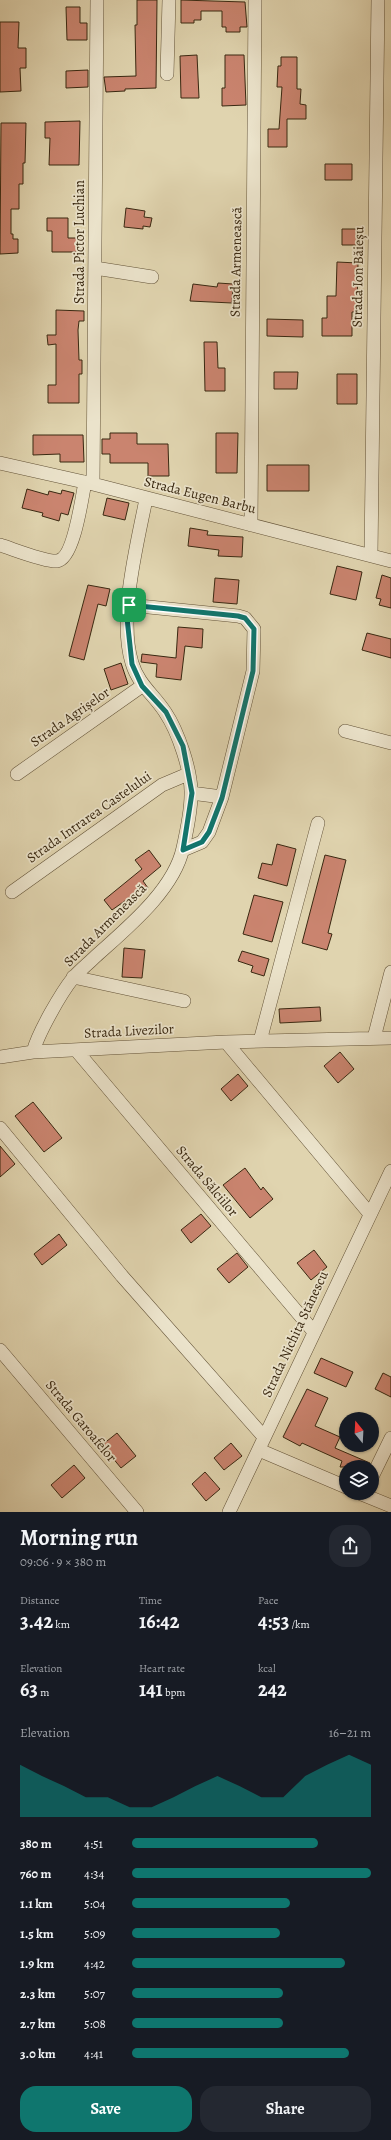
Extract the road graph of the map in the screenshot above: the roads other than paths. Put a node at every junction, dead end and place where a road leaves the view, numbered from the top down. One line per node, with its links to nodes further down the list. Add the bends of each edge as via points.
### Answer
1 (98, 0): 6 (street, Strada Pictor Luchian)
2 (169, 0): 5 (street)
3 (256, 0): 11 (street, Strada Armenească)
4 (378, 0): 13 (street, Strada Ion Băieșu)
5 (166, 74)
6 (95, 268): 7 (street); 9 (street, Strada Pictor Luchian)
7 (152, 277)
8 (0, 463): 9 (street, Strada Eugen Barbu)
9 (89, 483): 10 (street, Strada Eugen Barbu); 12 (street, Strada Pictor Luchian, via 70,544 62,559 49,560)
10 (146, 499): 11 (street, Strada Eugen Barbu); 15 (street, Strada Armenească)
11 (251, 525): 13 (street, Strada Eugen Barbu)
12 (0, 545)
13 (371, 555): 14 (street, Strada Eugen Barbu)
14 (391, 561)
15 (129, 605): 16 (street, Strada Armenească, via 129,650); 22 (street, via 238,616 245,618 254,629 253,671)
16 (142, 686): 19 (street, Strada Agrișelor); 20 (street, Strada Armenească, via 166,712 183,746)
17 (345, 731): 18 (street)
18 (391, 743)
19 (17, 774)
20 (188, 774): 21 (street, Strada Armenească); 25 (street, Strada Intrarea Castelului, via 162,785)
21 (192, 793): 22 (street); 24 (street, Strada Armenească)
22 (222, 798): 24 (street, via 209,832 202,842)
23 (318, 823): 31 (street)
24 (183, 850): 27 (street, Strada Armenească, via 168,880 154,900)
25 (12, 892)
26 (391, 972): 29 (street)
27 (73, 978): 28 (street); 34 (street, Strada Armenească, via 36,1040)
28 (184, 1001)
29 (374, 1038): 30 (street, Strada Livezilor); 31 (street, Strada Livezilor)
30 (391, 1038)
31 (260, 1041): 32 (street, Strada Livezilor)
32 (226, 1042): 33 (street, Strada Livezilor); 38 (street)
33 (76, 1050): 34 (street, Strada Livezilor); 39 (street, Strada Sălciilor)
34 (33, 1052): 35 (street, Strada Livezilor)
35 (0, 1057)
36 (0, 1128): 41 (street, via 122,1276)
37 (391, 1171): 38 (street, Strada Nichita Stănescu)
38 (370, 1214): 39 (street, Strada Nichita Stănescu)
39 (314, 1332): 41 (street, Strada Nichita Stănescu)
40 (0, 1350): 48 (street, Strada Garoafelor)
41 (264, 1437): 43 (street, Strada Nichita Stănescu)
42 (391, 1438): 44 (street)
43 (259, 1450): 45 (street); 49 (street, Strada Nichita Stănescu)
44 (379, 1463)
45 (339, 1484)
46 (376, 1500): 47 (street)
47 (391, 1506)
48 (137, 1512)
49 (229, 1512)

